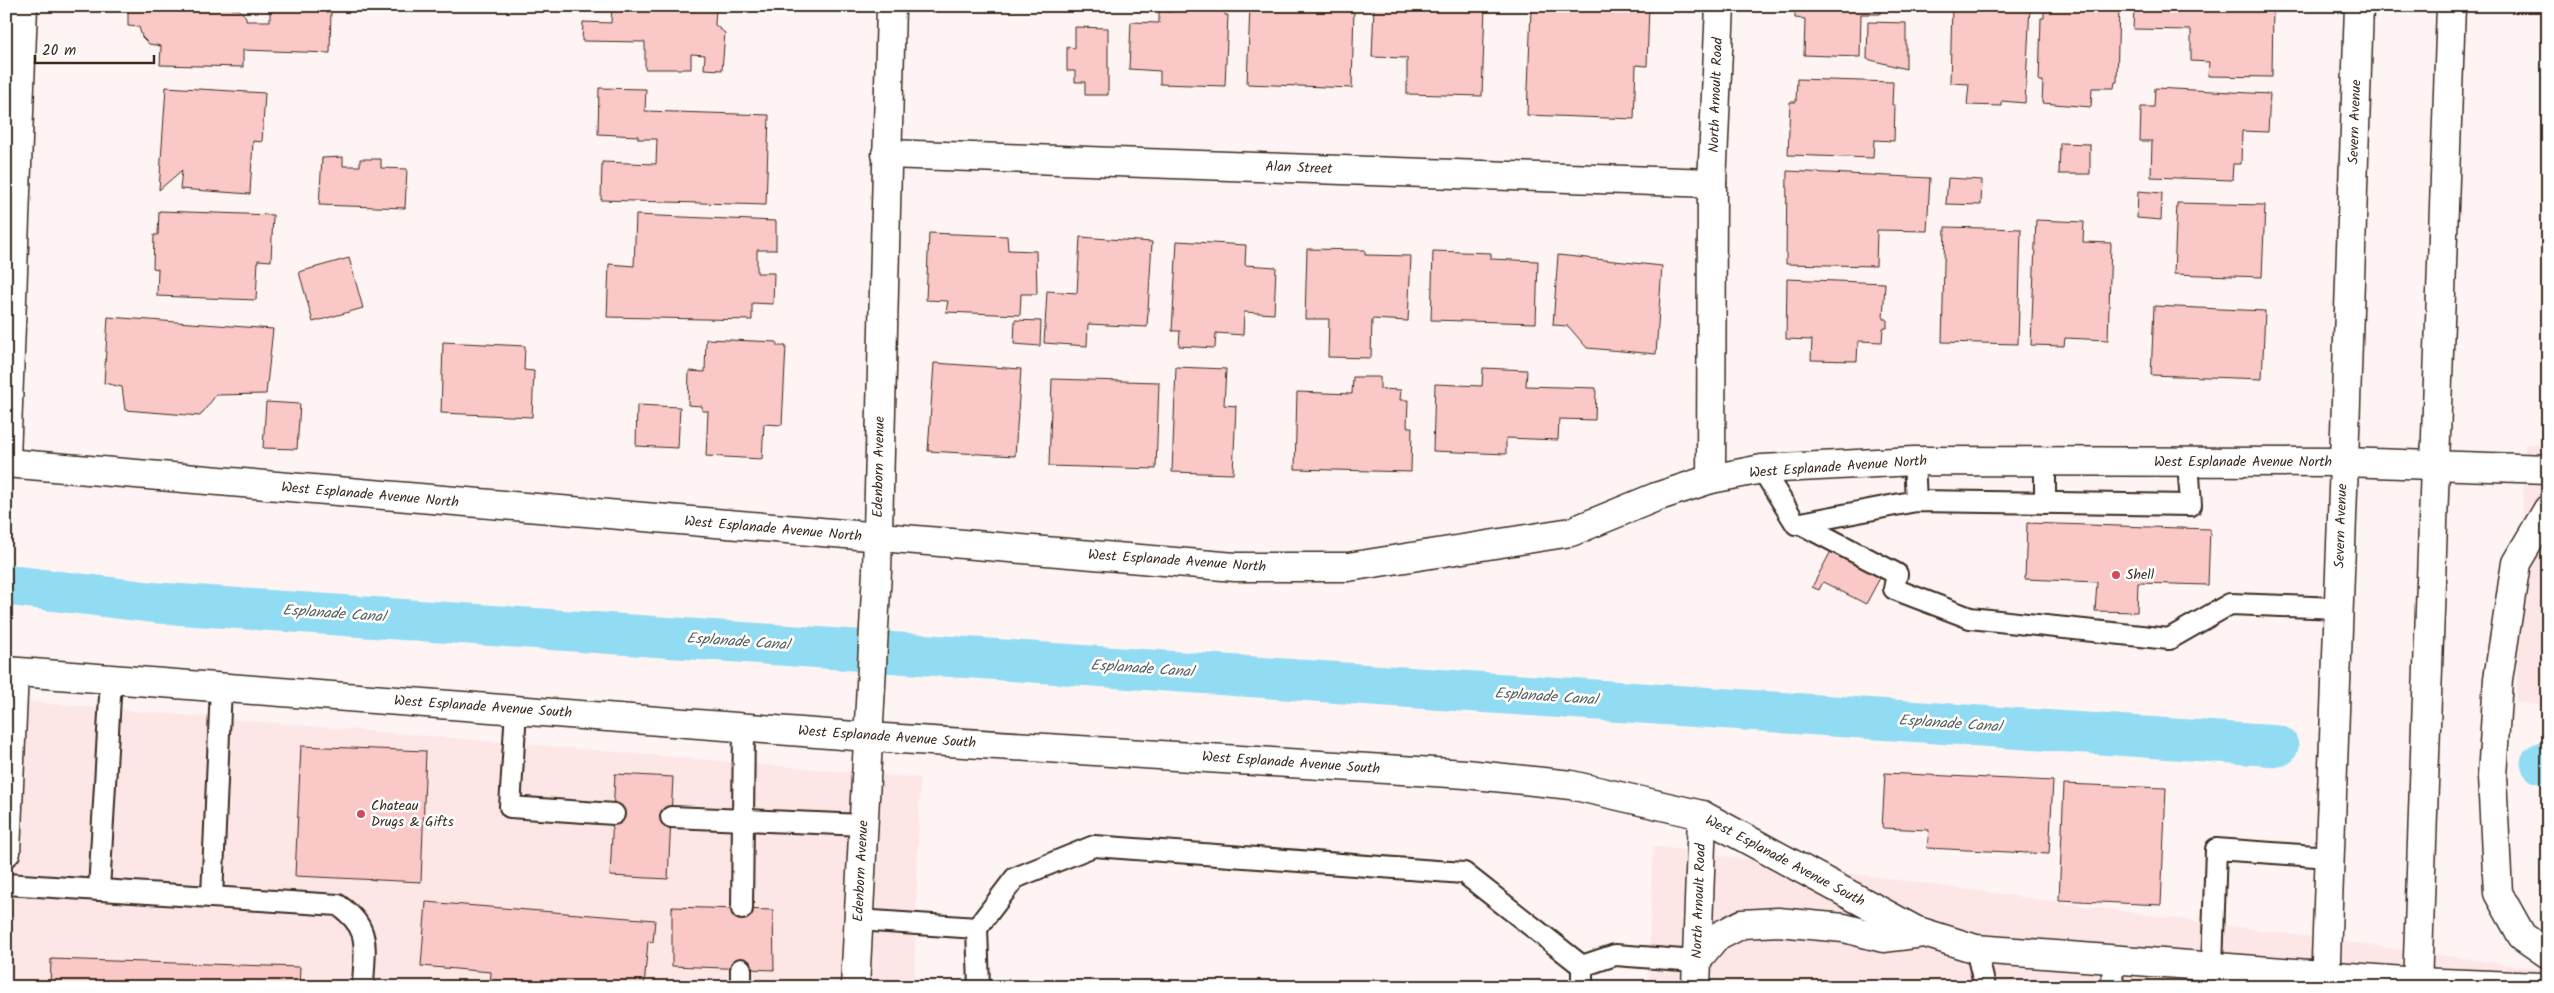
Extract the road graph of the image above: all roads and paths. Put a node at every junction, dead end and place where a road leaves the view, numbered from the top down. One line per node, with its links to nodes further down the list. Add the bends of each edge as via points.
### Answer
1 (24, 6): 8 (main road)
2 (891, 6): 6 (main road, Edenborn Avenue)
3 (1720, 6): 7 (main road, North Arnoult Road)
4 (2359, 6): 12 (main road, Severn Avenue)
5 (2451, 6): 14 (main road)
6 (886, 154): 7 (main road, Alan Street); 22 (main road, Edenborn Avenue)
7 (1712, 183): 17 (main road, North Arnoult Road)
8 (6, 458)
9 (1914, 461): 10 (main road, West Esplanade Avenue North); 15 (main road, West Esplanade Avenue North); 18 (lane)
10 (2044, 461): 11 (main road, West Esplanade Avenue North); 19 (lane)
11 (2188, 461): 12 (main road, West Esplanade Avenue North); 19 (lane, via 2191,505)
12 (2344, 462): 14 (main road, West Esplanade Avenue North); 23 (main road, Severn Avenue)
13 (6, 463): 22 (main road, West Esplanade Avenue North)
14 (2435, 465): 16 (main road, West Esplanade Avenue North); 51 (main road)
15 (1762, 469): 17 (main road, West Esplanade Avenue North); 21 (lane, via 1796,524)
16 (2548, 469)
17 (1711, 479): 22 (main road, West Esplanade Avenue North, via 1571,532 1348,567 1235,567)
18 (1916, 501): 19 (lane); 21 (lane)
19 (2044, 503)
20 (2548, 509): 45 (main road, via 2516,563 2498,679 2492,777 2498,893 2522,936)
21 (1799, 523): 23 (lane, via 1897,574 1894,589 1970,618 2169,639 2230,604)
22 (877, 538): 29 (main road, Edenborn Avenue)
23 (2338, 608): 36 (main road, Severn Avenue)
24 (10, 671): 25 (main road, West Esplanade Avenue South); 35 (main road)
25 (111, 679): 26 (main road, West Esplanade Avenue South); 38 (lane)
26 (221, 687): 27 (main road, West Esplanade Avenue South); 39 (lane)
27 (516, 710): 28 (main road, West Esplanade Avenue South); 30 (lane, via 510,808)
28 (744, 727): 29 (main road, West Esplanade Avenue South); 33 (lane)
29 (868, 736): 31 (main road, West Esplanade Avenue South, via 1466,774 1571,785); 34 (main road, Edenborn Avenue)
30 (614, 814)
31 (1702, 815): 43 (main road, West Esplanade Avenue South); 49 (main road, North Arnoult Road)
32 (671, 817): 33 (lane)
33 (743, 821): 34 (lane); 40 (lane)
34 (864, 824): 41 (main road, Edenborn Avenue)
35 (6, 852)
36 (2330, 857): 48 (lane, via 2216,849); 50 (main road, Severn Avenue)
37 (6, 884): 38 (lane)
38 (99, 890): 39 (lane)
39 (212, 898): 52 (lane, via 338,905 352,915 364,932)
40 (742, 909)
41 (858, 920): 42 (lane); 53 (main road, Edenborn Avenue)
42 (977, 928): 47 (lane, via 1015,878 1094,846 1464,873); 54 (lane)
43 (1923, 933): 44 (main road, West Esplanade Avenue South); 49 (main road, via 1883,938 1844,928 1778,922 1742,924 1715,938)
44 (1976, 949): 46 (main road, West Esplanade Avenue South); 56 (lane)
45 (2548, 954)
46 (2113, 960): 48 (main road, West Esplanade Avenue South); 57 (lane)
47 (1582, 966): 49 (lane, via 1615,955); 55 (lane)
48 (2212, 967): 50 (main road, West Esplanade Avenue South)
49 (1696, 974)
50 (2326, 981): 51 (main road, West Esplanade Avenue South)
51 (2417, 984): 58 (main road, West Esplanade Avenue South)
52 (363, 987)
53 (855, 987)
54 (979, 987)
55 (1582, 987)
56 (1985, 987)
57 (2112, 987)
58 (2542, 987)

